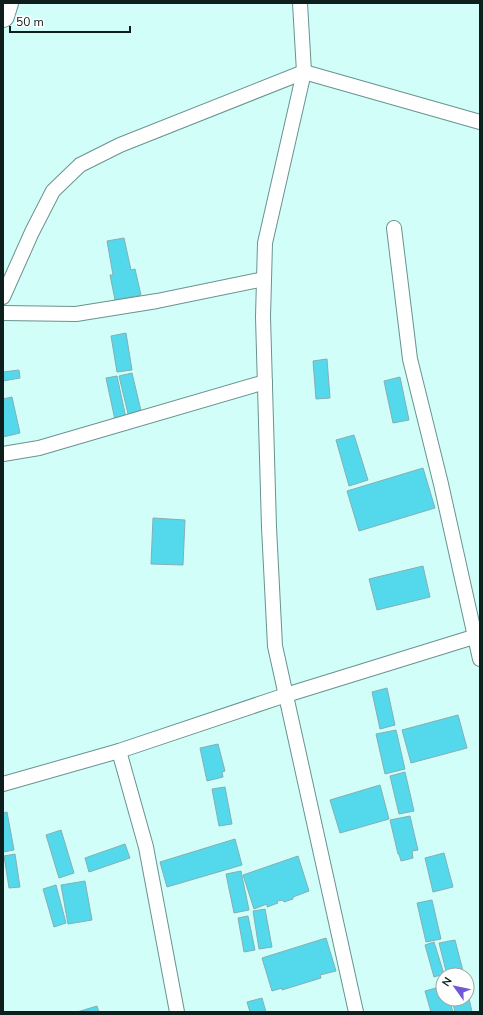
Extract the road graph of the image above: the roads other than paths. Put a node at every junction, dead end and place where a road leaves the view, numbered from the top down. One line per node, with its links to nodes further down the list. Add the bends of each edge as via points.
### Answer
1 (7, 3): 3 (main road)
2 (300, 3): 4 (street)
3 (3, 16)
4 (304, 72): 5 (street); 7 (street, via 265,243); 8 (street, via 120,145 80,165 53,191)
5 (480, 122)
6 (394, 228): 12 (street, via 410,359)
7 (264, 279): 9 (street, via 157,301 76,314); 10 (street)
8 (3, 297)
9 (3, 313)
10 (265, 382): 11 (street, via 39,448); 14 (street, via 275,646)
11 (3, 454)
12 (478, 636): 13 (street); 14 (street)
13 (480, 659)
14 (286, 695): 15 (street); 18 (street)
15 (119, 751): 16 (street); 17 (street, via 146,847)
16 (3, 784)
17 (177, 1012)
18 (356, 1012)

